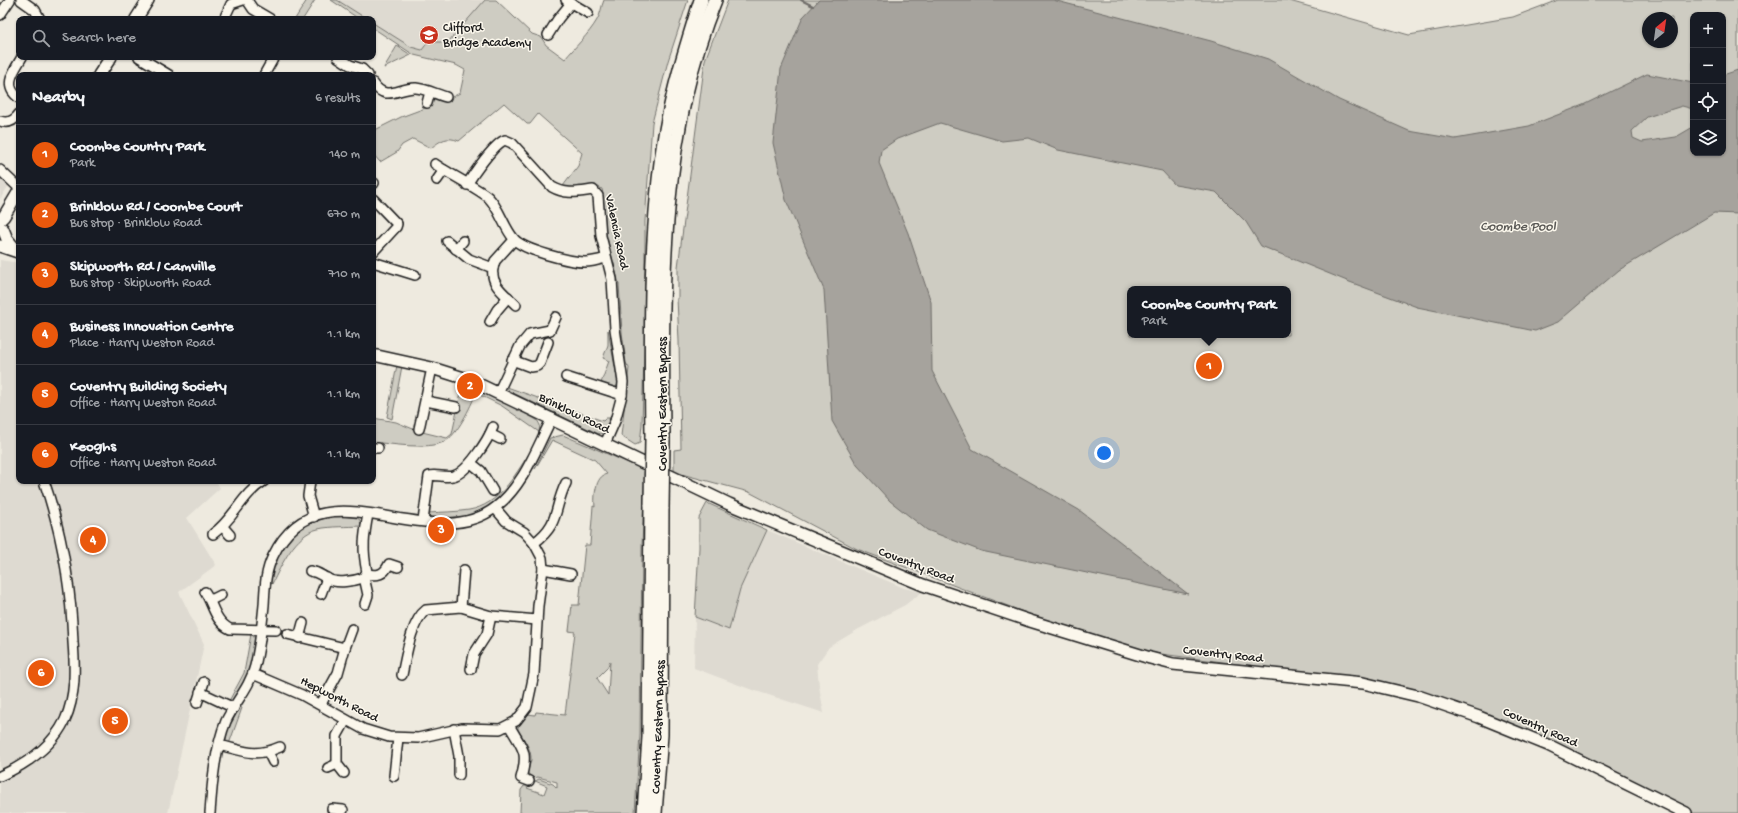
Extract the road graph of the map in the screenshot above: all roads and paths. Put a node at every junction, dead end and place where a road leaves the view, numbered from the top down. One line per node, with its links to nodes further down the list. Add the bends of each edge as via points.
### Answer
1 (10, 0): 10 (street)
2 (21, 0): 11 (street, via 35,10)
3 (148, 0): 12 (main road)
4 (243, 0): 13 (street, via 231,4)
5 (247, 0): 14 (street, via 253,9)
6 (701, 0): 71 (highway, Coventry Eastern Bypass, via 670,107 658,184 653,294)
7 (715, 0): 71 (highway, Coventry Eastern Bypass, via 686,89 670,182)
8 (568, 1): 9 (street); 15 (street)
9 (588, 12)
10 (0, 15)
11 (38, 16)
12 (138, 16)
13 (225, 16)
14 (265, 16)
15 (548, 35)
16 (20, 60): 27 (street, via 10,81 11,90)
17 (109, 60): 22 (main road)
18 (144, 60): 23 (street)
19 (272, 60): 24 (street)
20 (342, 60): 21 (street, via 350,65)
21 (367, 69)
22 (101, 72)
23 (164, 72)
24 (266, 72)
25 (376, 87): 26 (street, via 388,93 416,88)
26 (430, 92): 28 (street); 29 (street)
27 (16, 95)
28 (446, 97)
29 (427, 103)
30 (16, 117): 31 (street, via 11,122)
31 (0, 121)
32 (435, 164): 34 (street)
33 (0, 170): 37 (street)
34 (444, 170): 35 (street); 36 (street)
35 (438, 180)
36 (467, 184): 41 (street, via 494,204); 49 (street, Valencia Road, via 500,143 509,140 557,190 569,193 593,190 596,192)
37 (16, 186)
38 (16, 195): 40 (main road)
39 (376, 202): 45 (street, via 397,224)
40 (2, 224): 47 (main road, via 7,239)
41 (514, 240): 49 (street, via 555,257 586,262); 51 (street, via 495,261)
42 (447, 241): 46 (street)
43 (463, 241): 46 (street)
44 (0, 246): 48 (main road)
45 (376, 249)
46 (456, 249): 51 (street, via 475,263)
47 (16, 250)
48 (16, 251)
49 (606, 258): 65 (street, Valencia Road, via 614,288 615,329)
50 (376, 263): 52 (street)
51 (493, 268): 53 (street, via 493,281)
52 (415, 276)
53 (508, 298): 54 (street); 56 (street)
54 (516, 305)
55 (556, 317): 59 (street, via 550,330 530,334)
56 (490, 322)
57 (548, 342): 59 (street, via 537,366 531,367)
58 (376, 356): 60 (main road, Brinklow Road)
59 (512, 360): 64 (street)
60 (432, 368): 64 (main road, Brinklow Road, via 462,377); 66 (street)
61 (580, 371): 63 (street)
62 (566, 377): 63 (street)
63 (576, 380): 65 (street)
64 (498, 393): 68 (main road, Brinklow Road)
65 (622, 395): 72 (street, Valencia Road)
66 (426, 401): 67 (street); 69 (street)
67 (456, 408)
68 (552, 418): 72 (main road, Brinklow Road); 80 (street, via 517,486)
69 (419, 429)
70 (500, 439): 73 (street, via 492,430)
71 (657, 439): 79 (highway, Coventry Eastern Bypass, bridge)
72 (605, 444): 83 (main road, Brinklow Road, via 680,482)
73 (470, 463): 77 (street); 84 (street, via 462,472 452,477 425,475)
74 (45, 484): 132 (street, via 55,518 70,594 74,657 73,691 64,721 51,741 35,756)
75 (257, 484): 85 (street, via 248,492)
76 (310, 484): 82 (street, via 308,496)
77 (493, 484)
78 (562, 485): 88 (street, via 551,526 546,534)
79 (657, 506): 137 (highway, Coventry Eastern Bypass); 138 (highway, Coventry Eastern Bypass, via 661,735)
80 (495, 508): 84 (street, via 468,522 440,524); 88 (street, via 506,521 524,532)
81 (368, 514): 82 (street, via 338,511); 84 (street); 94 (street, via 363,541)
82 (314, 516): 106 (street, via 290,532 272,557 265,582)
83 (756, 516): 139 (main road, Coventry Road, via 923,585 1150,658 1209,669 1363,683 1418,696 1504,726 1548,745)
84 (423, 521)
85 (223, 527): 86 (street); 87 (street)
86 (213, 534)
87 (230, 535)
88 (534, 543): 90 (street, via 542,558)
89 (398, 567): 94 (street, via 389,564 380,575)
90 (543, 570): 93 (street); 103 (street)
91 (310, 571): 95 (street, via 319,572)
92 (466, 574): 101 (street)
93 (571, 574)
94 (365, 576): 95 (street, via 349,581); 100 (street, via 368,595)
95 (326, 578): 97 (street)
96 (205, 592): 99 (street)
97 (322, 594)
98 (221, 595): 99 (street)
99 (211, 600): 106 (street, via 218,620 223,626 230,629)
100 (365, 604)
101 (461, 607): 102 (street); 112 (street, via 431,608 422,612 412,634)
102 (491, 616): 103 (street); 111 (street, via 487,634 476,648)
103 (537, 620): 120 (street, via 536,663 529,698 522,715)
104 (303, 623): 109 (street)
105 (352, 629): 110 (street)
106 (261, 630): 107 (street); 113 (street)
107 (276, 630)
108 (287, 634): 109 (street)
109 (299, 638): 110 (street)
110 (345, 648): 117 (street, via 338,673)
111 (469, 664)
112 (406, 670)
113 (253, 674): 117 (street, Hepworth Road); 118 (street)
114 (204, 682): 115 (street)
115 (200, 692): 116 (street); 118 (street)
116 (197, 703)
117 (320, 704): 119 (street, Hepworth Road)
118 (234, 708): 123 (street)
119 (346, 720): 122 (street, Hepworth Road, via 370,732); 127 (street, via 337,736)
120 (509, 725): 121 (street, Hepworth Road, via 491,729); 133 (street, via 525,754)
121 (454, 729): 122 (street, Hepworth Road, via 427,736); 129 (street)
122 (398, 738): 131 (street)
123 (219, 745): 125 (street, via 255,754); 136 (street)
124 (280, 746): 125 (street)
125 (268, 752): 126 (street)
126 (273, 762)
127 (337, 764): 128 (street); 130 (street)
128 (328, 768)
129 (461, 769)
130 (344, 773)
131 (397, 773)
132 (0, 776)
133 (523, 782)
134 (332, 808): 135 (street)
135 (343, 810)
136 (210, 813)
137 (644, 813)
138 (655, 813)
139 (1686, 813)

